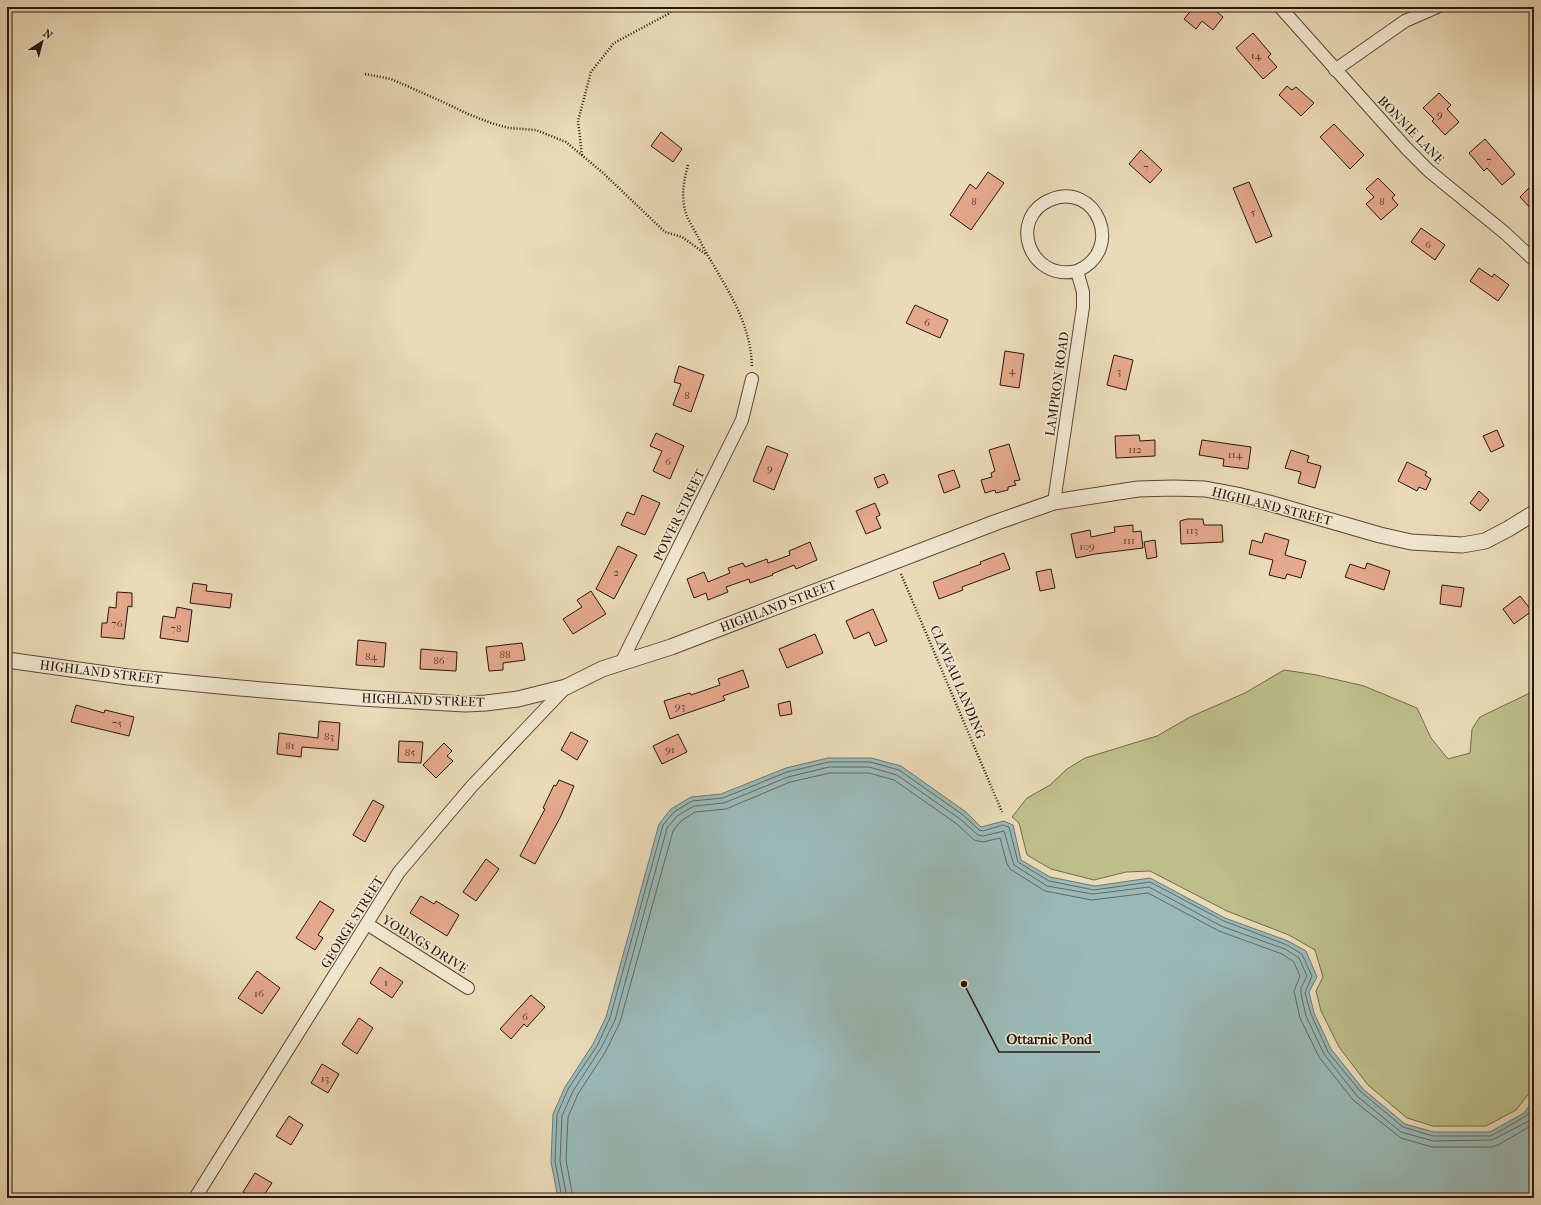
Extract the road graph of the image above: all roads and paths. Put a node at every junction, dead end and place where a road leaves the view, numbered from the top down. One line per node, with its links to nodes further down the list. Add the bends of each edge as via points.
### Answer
1 (675, 7): 6 (path, via 668,14 614,43 591,72 578,121)
2 (1280, 7): 4 (street, BONNIE LANE)
3 (1437, 7): 4 (street, via 1405,21)
4 (1336, 70): 9 (street, BONNIE LANE, via 1429,171)
5 (365, 74): 6 (path, via 391,79 491,123 509,128 536,130 566,142)
6 (582, 155): 8 (path, via 665,232 682,237)
7 (688, 165): 8 (path, via 683,185 685,211)
8 (707, 255): 11 (path, via 728,288 743,323 749,342)
9 (1534, 260)
10 (1077, 270): 10 (street, via 1090,263 1100,250 1103,239 1100,221 1090,206 1080,200 1068,197 1051,200 1040,206 1030,220 1027,232 1030,249 1046,268 1065,273); 12 (street, LAMPRON ROAD, via 1083,292 1083,307)
11 (752, 379): 16 (street, POWER STREET, via 742,420)
12 (1054, 502): 13 (street, HIGHLAND STREET, via 1138,490 1205,489 1269,503 1373,533 1405,540 1462,546 1485,541); 14 (street, HIGHLAND STREET)
13 (1534, 513)
14 (895, 561): 16 (street, HIGHLAND STREET, via 671,647); 18 (path, CLAVEAU LANDING)
15 (7, 660): 17 (street, HIGHLAND STREET, via 128,677 240,688 465,704 518,698)
16 (622, 661): 17 (street, HIGHLAND STREET)
17 (566, 687): 19 (street, GEORGE STREET, via 472,786 399,872)
18 (1002, 812)
19 (367, 924): 20 (street, YOUNGS DRIVE); 21 (street, GEORGE STREET)
20 (468, 988)
21 (196, 1198)

